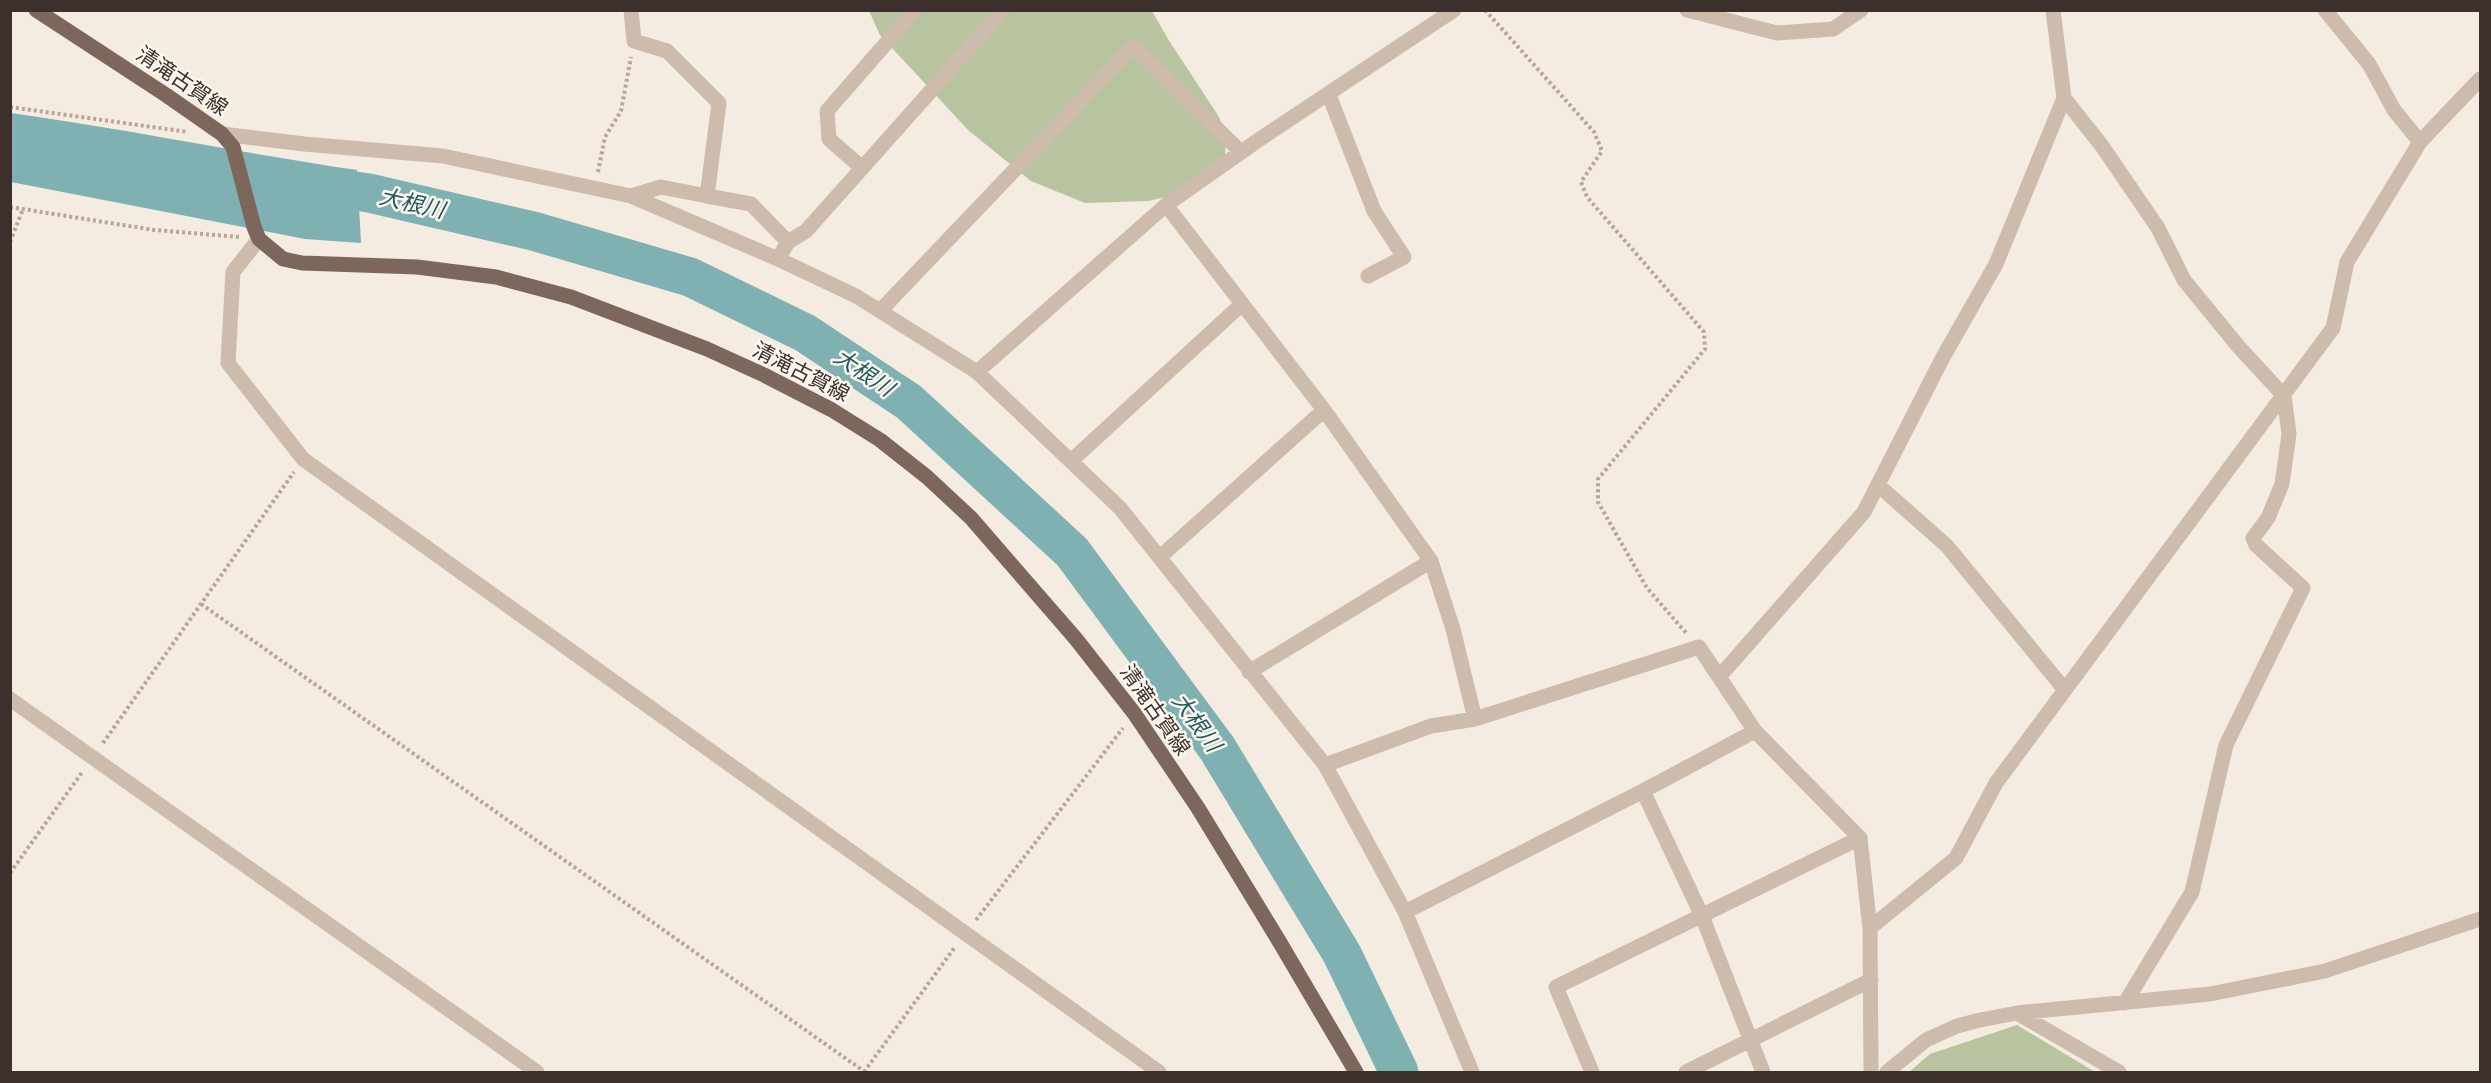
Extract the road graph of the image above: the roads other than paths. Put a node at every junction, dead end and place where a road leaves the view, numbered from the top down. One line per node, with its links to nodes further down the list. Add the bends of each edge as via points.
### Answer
1 (36, 10): 13 (main road, 清滝古賀線)
2 (631, 10): 18 (street, via 634,41 667,51 719,103)
3 (915, 10): 16 (street, via 827,111 830,139)
4 (1003, 10): 16 (street)
5 (1454, 10): 11 (street)
6 (1688, 10): 7 (street, via 1777,33 1833,29)
7 (1861, 10)
8 (2053, 10): 12 (street)
9 (2325, 10): 14 (street, via 2369,64 2394,110)
10 (2481, 80): 14 (street)
11 (1329, 95): 15 (street); 23 (street, via 1374,211 1404,257)
12 (2064, 98): 27 (street, via 2157,228 2184,280); 30 (street, via 1996,264)
13 (222, 134): 17 (street, via 443,156); 20 (main road, 清滝古賀線, via 232,147)
14 (2420, 142): 27 (street, via 2347,262 2333,328)
15 (1241, 152): 19 (street); 25 (street, via 1133,46)
16 (862, 168): 21 (street, via 806,231)
17 (631, 196): 18 (street, via 661,187); 22 (street)
18 (707, 196): 21 (street, via 751,204)
19 (1166, 205): 24 (street); 26 (street)
20 (256, 233): 51 (street, via 233,272 228,363 303,459); 52 (main road, 清滝古賀線, via 282,259 417,267 495,277 571,297 707,349 832,410 880,440 971,519 1077,639 1134,713 1198,808)
21 (788, 242): 22 (street)
22 (778, 260): 25 (street)
23 (1368, 276)
24 (1242, 304): 28 (street); 29 (street)
25 (880, 310): 26 (street)
26 (977, 372): 29 (street)
27 (2284, 396): 35 (street); 47 (street, via 2289,435 2282,484 2268,518 2253,538 2303,588 2226,746 2192,892)
28 (1324, 410): 31 (street); 32 (street)
29 (1071, 461): 31 (street, via 1120,508)
30 (1878, 485): 34 (street, via 1864,512); 35 (street, via 1947,546)
31 (1160, 557): 33 (street)
32 (1431, 561): 33 (street); 37 (street, via 1453,629)
33 (1249, 672): 39 (street)
34 (1719, 677): 37 (street, via 1699,646); 38 (street)
35 (2065, 690): 45 (street, via 1996,783 1956,858)
36 (10, 699): 50 (street)
37 (1474, 719): 39 (street, via 1431,726)
38 (1755, 731): 40 (street); 41 (street)
39 (1324, 765): 42 (street)
40 (1643, 791): 42 (street); 43 (street)
41 (1860, 838): 43 (street); 45 (street)
42 (1405, 912): 53 (street)
43 (1702, 916): 49 (street); 54 (street, via 1557,987)
44 (2481, 919): 47 (street, via 2325,971 2210,994)
45 (1870, 928): 46 (street)
46 (1871, 980): 49 (street); 57 (street)
47 (2125, 1002): 48 (street)
48 (2017, 1013): 58 (street, via 1957,1026 1926,1040); 59 (street)
49 (1751, 1040): 55 (street); 56 (street)
50 (537, 1072)
51 (1159, 1072)
52 (1356, 1072)
53 (1472, 1072)
54 (1592, 1072)
55 (1686, 1072)
56 (1763, 1072)
57 (1871, 1072)
58 (1887, 1072)
59 (2119, 1072)

